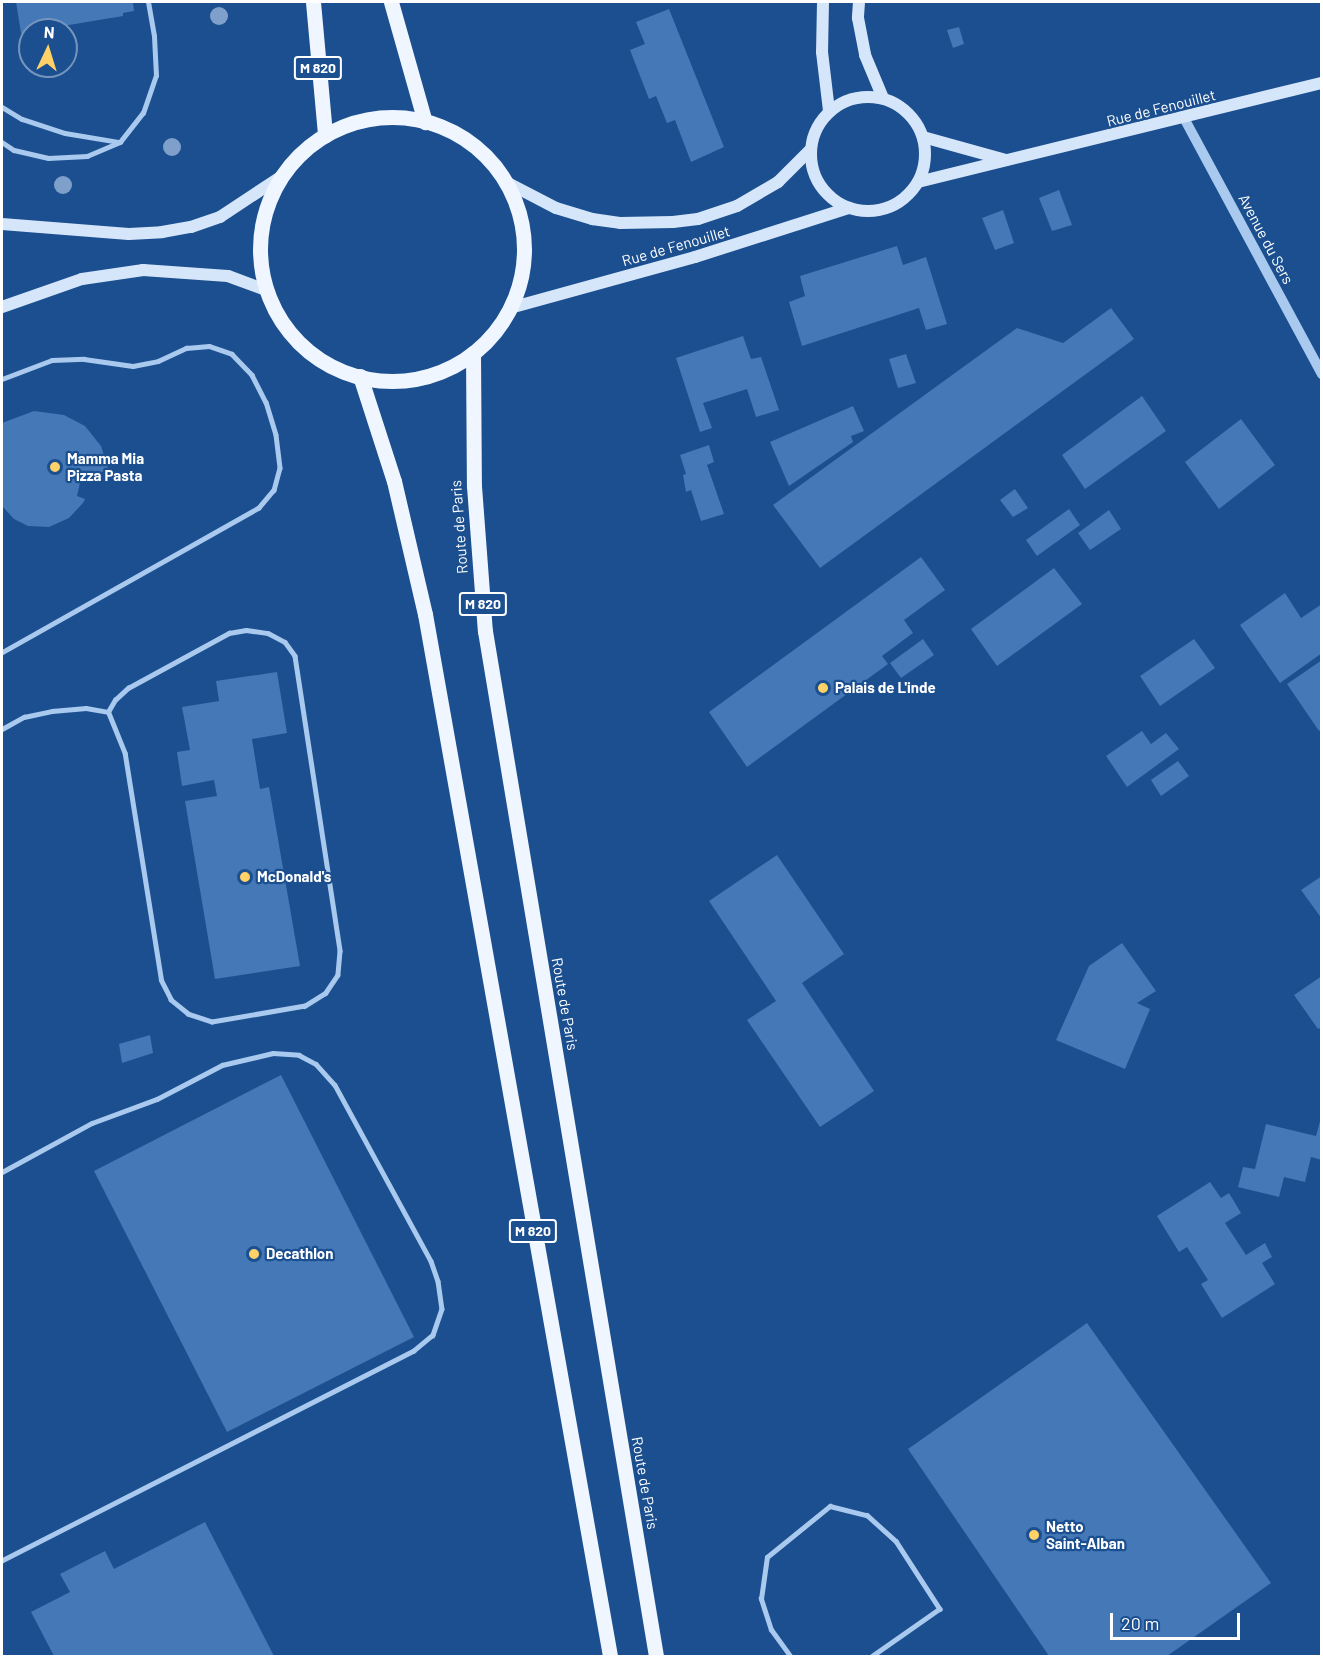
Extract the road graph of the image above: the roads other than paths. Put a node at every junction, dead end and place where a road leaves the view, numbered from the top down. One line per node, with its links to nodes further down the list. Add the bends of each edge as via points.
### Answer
1 (148, 2): 15 (lane, via 156,76 143,113)
2 (313, 2): 12 (main road, M 820)
3 (391, 2): 11 (main road)
4 (823, 2): 9 (main road, via 822,52)
5 (859, 2): 7 (main road, via 858,18 866,55)
6 (1322, 83): 10 (main road, Rue de Fenouillet)
7 (883, 98): 9 (main road, via 854,98); 13 (main road, via 900,106)
8 (2, 107): 15 (lane, via 22,119 65,133)
9 (829, 111): 16 (main road, via 813,135)
10 (1184, 118): 17 (main road, Rue de Fenouillet); 27 (street, Avenue du Sers)
11 (425, 122): 12 (main road, via 381,117 352,123); 19 (main road, via 466,139 488,158)
12 (324, 135): 18 (main road, via 301,153)
13 (923, 137): 17 (main road, Rue de Fenouillet); 20 (main road, via 925,160)
14 (2, 142): 15 (lane, via 14,150 48,158 87,156)
15 (120, 142)
16 (810, 150): 19 (main road, Rue de Fenouillet, via 778,182 737,206 698,219 673,222 592,219 556,208); 21 (main road, via 814,175 828,195)
17 (1008, 160): 20 (main road, Rue de Fenouillet)
18 (282, 176): 22 (main road, via 220,217 162,232 129,234); 23 (main road, via 261,231 260,260)
19 (506, 182): 25 (main road, via 518,209 524,238 523,267)
20 (918, 182): 21 (main road, via 906,197 888,207 869,211)
21 (849, 208): 25 (main road, Rue de Fenouillet, via 694,257)
22 (2, 224)
23 (266, 290): 24 (main road, via 228,276 143,270 82,279); 28 (main road, via 296,340 319,359)
24 (2, 307)
25 (510, 308): 26 (main road, via 484,345)
26 (473, 353): 28 (main road, via 433,375 414,379 374,380); 36 (main road, Route de Paris / M 820, via 473,476 485,631)
27 (1322, 374)
28 (360, 376): 35 (main road, M 820, via 394,482 425,614)
29 (2, 379): 30 (lane, via 52,360 84,359 133,366 158,361 186,348 210,346 232,354 252,375 276,435 280,468 274,490 259,508)
30 (2, 652)
31 (108, 712): 31 (lane, via 125,754 161,980 171,1000 188,1014 212,1022 305,1006 326,993 338,975 340,951 295,656 285,642 267,633 229,633 128,688); 32 (lane, via 86,708 52,711 24,717)
32 (2, 729)
33 (2, 1172): 34 (lane, via 92,1123 157,1099 222,1065 273,1053 299,1055 316,1064 335,1086 430,1261 442,1309 433,1335 414,1352)
34 (2, 1560)
35 (610, 1656)
36 (656, 1656)
37 (790, 1656): 38 (lane, via 771,1630 761,1599 767,1557 831,1506 867,1515 896,1541 940,1610)
38 (873, 1656)

